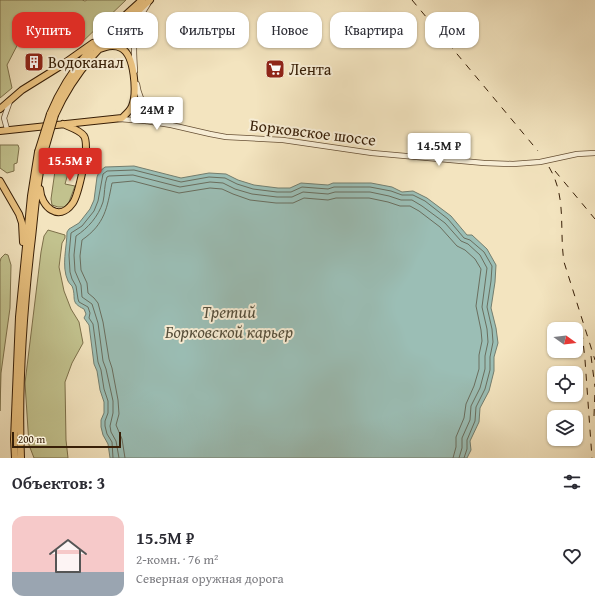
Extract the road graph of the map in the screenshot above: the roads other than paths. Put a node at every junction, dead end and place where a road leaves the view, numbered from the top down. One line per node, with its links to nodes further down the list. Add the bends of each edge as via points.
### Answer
1 (142, 0): 3 (main road)
2 (151, 0): 6 (main road); 14 (street, via 142,13 135,33 137,86 143,105)
3 (129, 12)
4 (93, 43): 8 (main road, via 22,90)
5 (93, 46): 10 (main road, via 59,93)
6 (97, 50): 7 (main road, via 111,46 125,51 131,58); 10 (main road, via 74,79)
7 (134, 93): 11 (main road, via 132,107 122,118); 12 (street, via 138,110)
8 (10, 101): 9 (main road); 15 (street, via 4,118)
9 (0, 109)
10 (52, 115): 17 (main road, bridge)
11 (117, 119): 12 (street); 13 (main road)
12 (146, 121): 14 (street)
13 (63, 124): 15 (main road); 19 (main road, via 84,136 87,147 76,196 68,208 56,211 45,205 41,194)
14 (171, 125): 18 (street, Борковское шоссе, via 226,137 283,140 372,153 484,163 513,164)
15 (7, 129): 16 (main road)
16 (0, 131)
17 (41, 152): 19 (main road); 21 (main road, via 31,196)
18 (595, 153)
19 (40, 170): 23 (main road, via 21,347)
20 (0, 181): 21 (main road, via 22,223)
21 (24, 255): 22 (main road, via 17,338)
22 (15, 458)
23 (21, 458)

